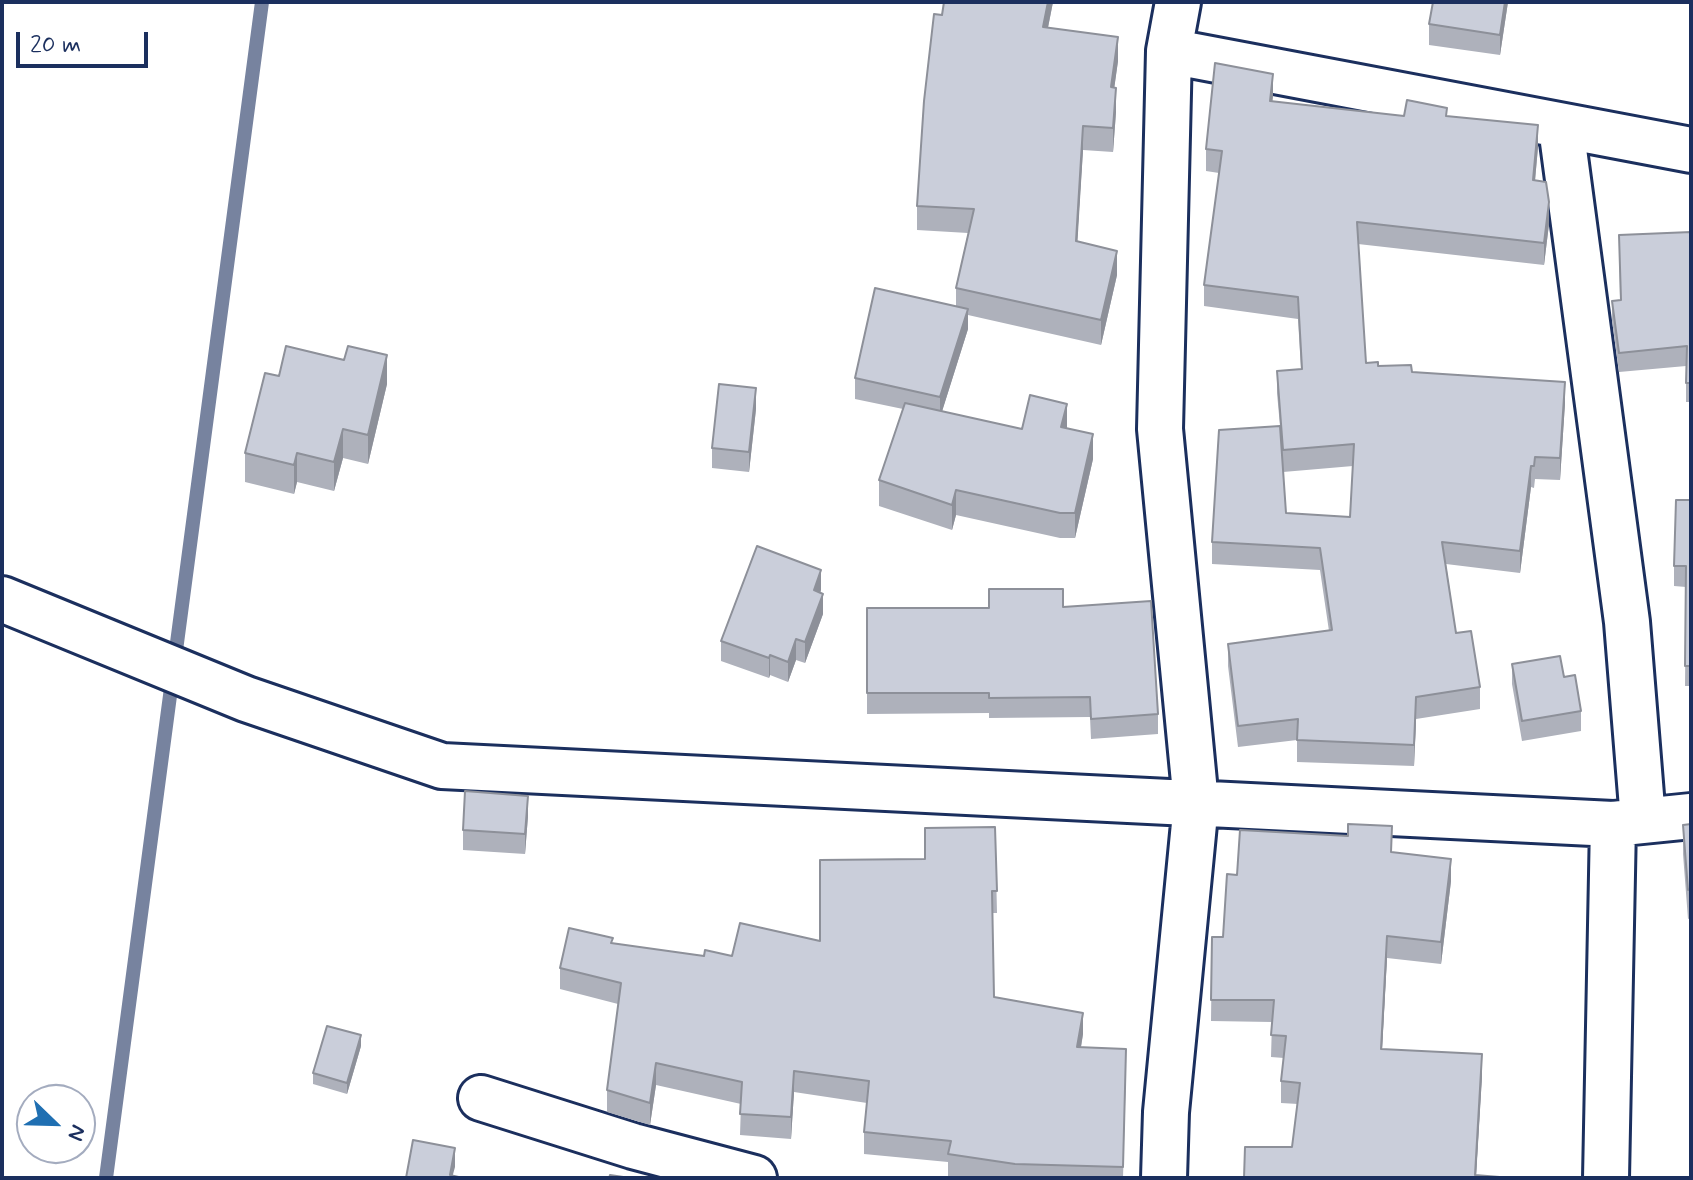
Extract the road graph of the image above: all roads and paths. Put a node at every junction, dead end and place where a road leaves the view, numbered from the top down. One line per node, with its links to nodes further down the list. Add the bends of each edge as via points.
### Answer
1 (1178, 2): 2 (street)
2 (1169, 51): 3 (street); 6 (street, via 1160,429)
3 (1561, 127): 4 (street); 8 (street, via 1627,622)
4 (1691, 150)
5 (2, 599): 6 (street, via 246,699 442,766)
6 (1196, 803): 8 (street); 11 (street)
7 (1691, 816): 8 (street)
8 (1628, 822): 12 (street)
9 (481, 1098): 10 (street)
10 (754, 1178)
11 (1164, 1178)
12 (1606, 1178)

